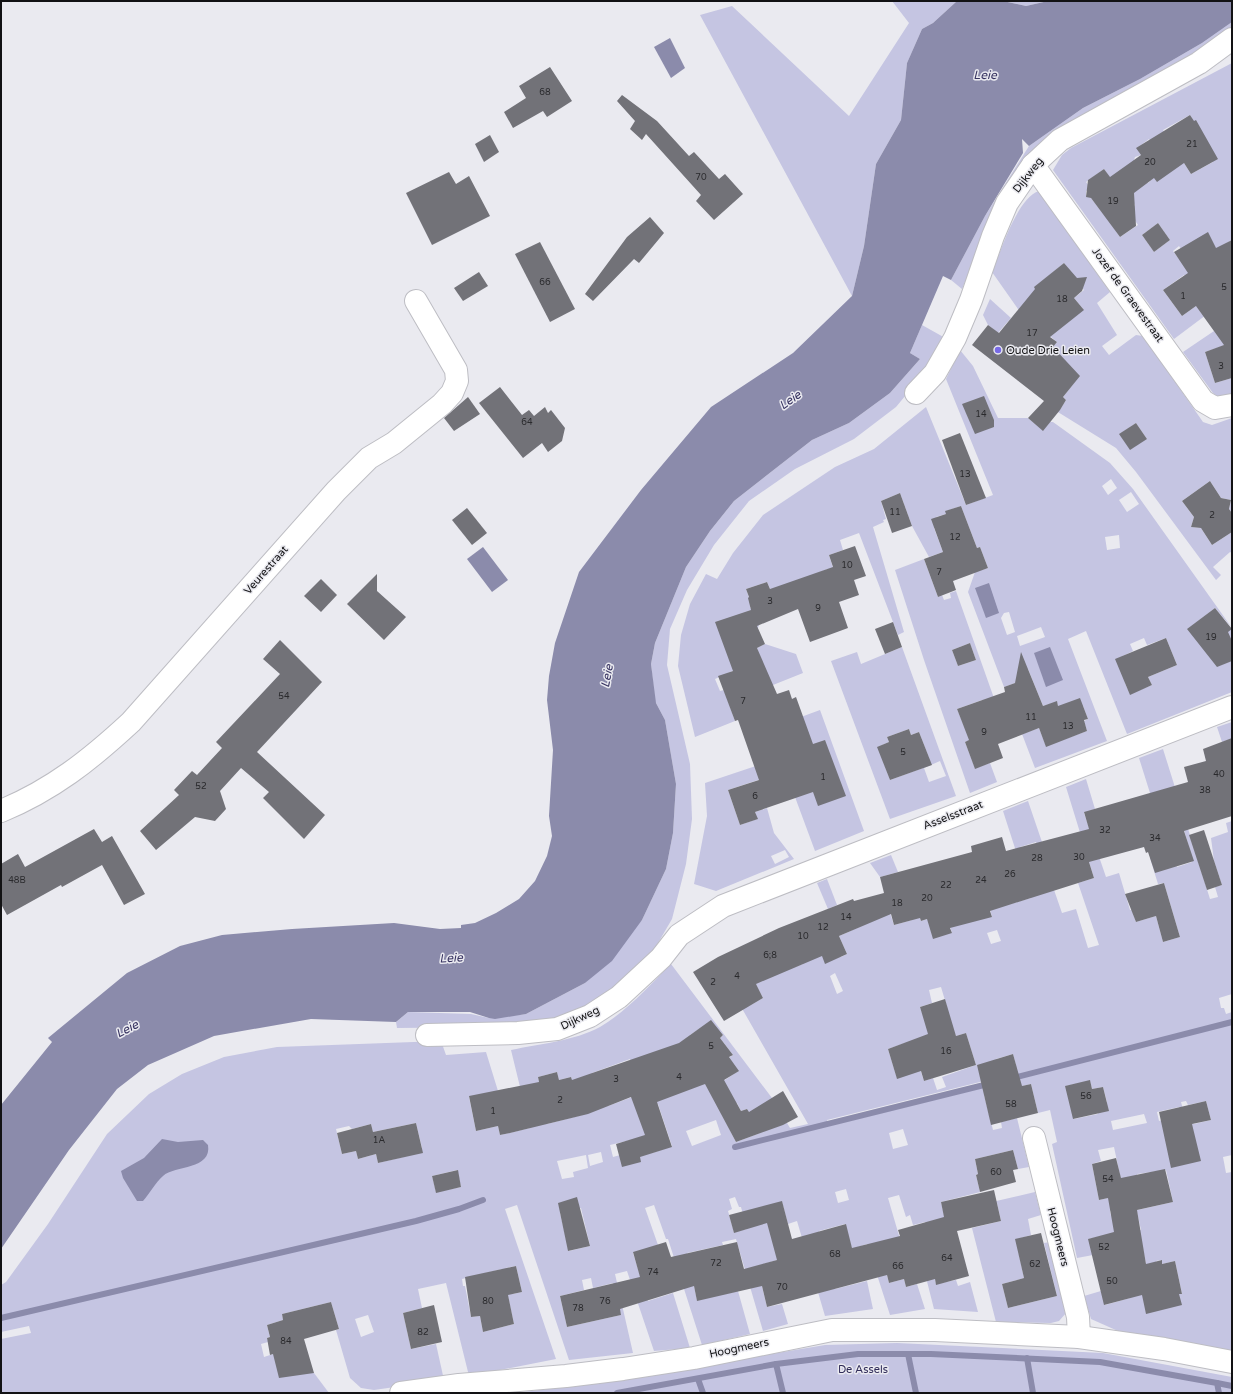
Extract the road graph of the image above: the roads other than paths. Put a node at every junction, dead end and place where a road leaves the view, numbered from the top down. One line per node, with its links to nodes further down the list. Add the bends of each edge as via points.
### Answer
1 (1232, 39): 2 (street, Dijkweg, via 1199,63 1060,140)
2 (1033, 165): 4 (street, Dijkweg, via 1007,203 955,338 935,373); 5 (street, Jozef de Graevestraat, via 1203,401 1215,408)
3 (416, 300): 7 (street, Veurestraat, via 456,370 457,381 452,393 394,442 368,458 117,735 58,782 29,799)
4 (916, 393)
5 (1232, 405)
6 (1232, 707): 8 (street, Asselsstraat, via 723,906)
7 (1, 811)
8 (679, 935): 9 (street, Dijkweg, via 661,958 619,997 590,1016 557,1029 518,1033)
9 (427, 1035)
10 (1034, 1138): 11 (street, Hoogmeers, via 1078,1317)
11 (1079, 1337): 12 (street, Hoogmeers); 13 (street, Hoogmeers, via 935,1330 832,1330 694,1358 623,1369)
12 (1232, 1362)
13 (401, 1393)

